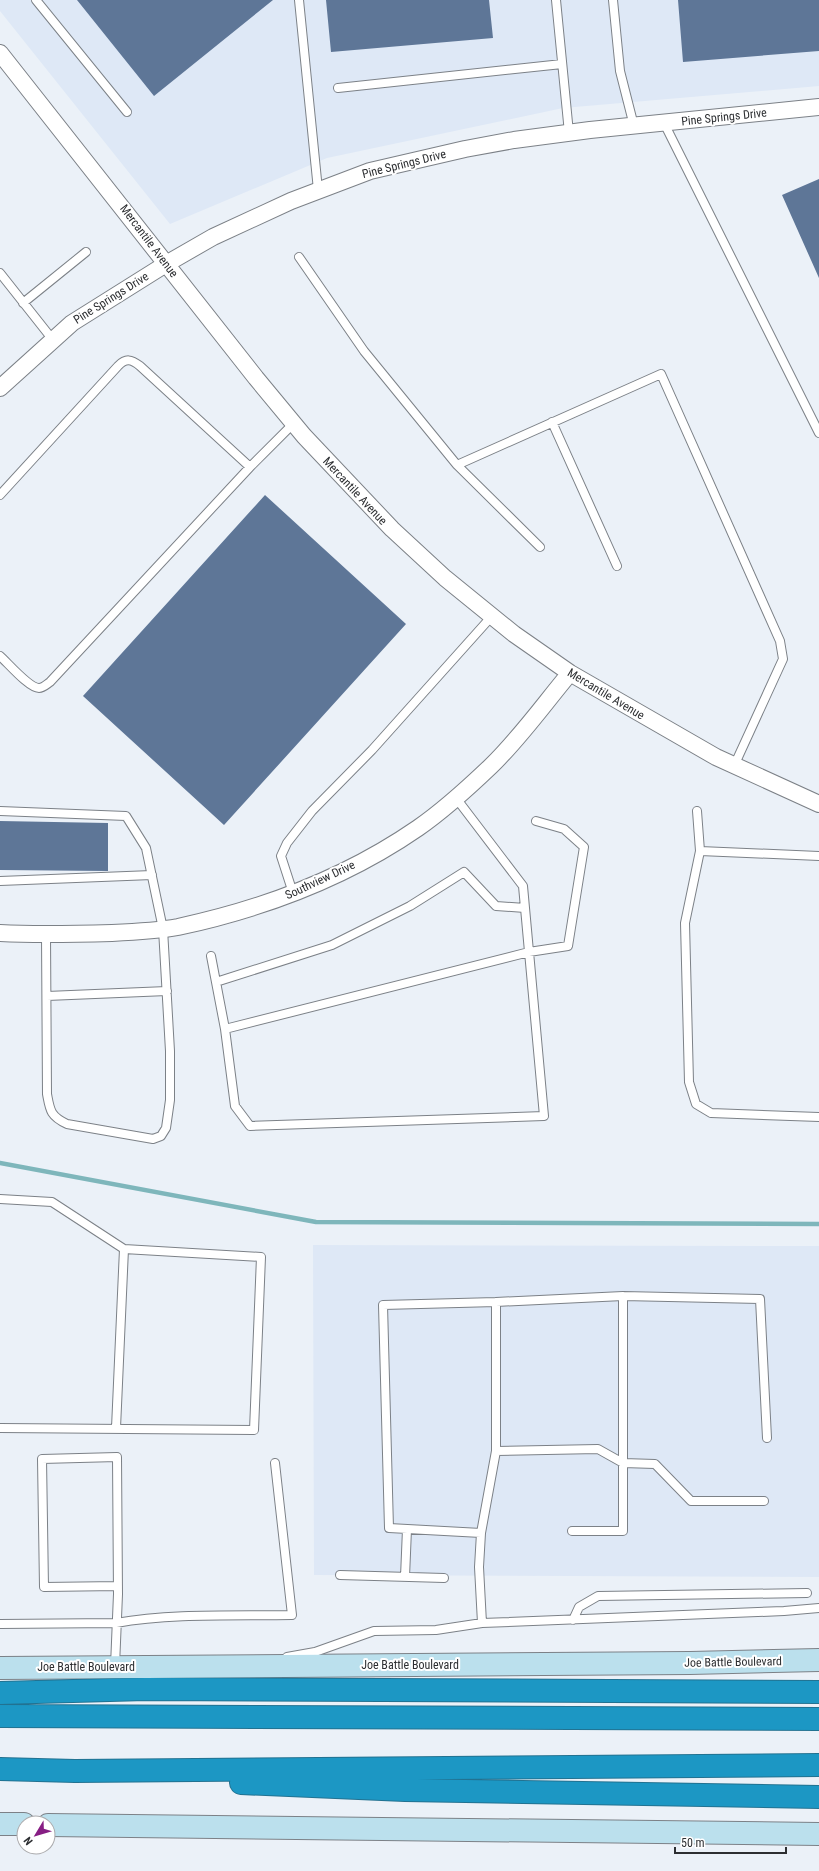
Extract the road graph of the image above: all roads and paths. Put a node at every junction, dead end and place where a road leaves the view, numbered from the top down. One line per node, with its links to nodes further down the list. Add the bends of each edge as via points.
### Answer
1 (36, 0): 9 (lane)
2 (299, 0): 13 (lane)
3 (556, 0): 6 (lane)
4 (613, 0): 11 (lane, via 620,72)
5 (0, 53): 16 (street, Mercantile Avenue)
6 (562, 64): 7 (lane); 12 (lane)
7 (338, 88)
8 (819, 107): 10 (street, Pine Springs Drive)
9 (127, 112)
10 (664, 123): 11 (street, Pine Springs Drive); 23 (lane)
11 (634, 126): 12 (street, Pine Springs Drive)
12 (569, 133): 13 (street, Pine Springs Drive, via 465,148 370,170)
13 (318, 190): 16 (street, Pine Springs Drive, via 213,237)
14 (86, 252): 18 (lane)
15 (299, 257): 24 (lane, via 364,351)
16 (166, 264): 19 (street, Pine Springs Drive, via 72,323); 22 (street, Mercantile Avenue)
17 (0, 273): 18 (lane)
18 (23, 303): 19 (lane)
19 (53, 340): 20 (street, Pine Springs Drive)
20 (0, 388)
21 (552, 422): 24 (lane); 28 (lane); 32 (lane, via 661,374 780,641 783,659)
22 (294, 423): 25 (lane); 29 (street, Mercantile Avenue, via 392,529 445,578)
23 (819, 433)
24 (457, 465): 27 (lane)
25 (250, 467): 26 (lane, via 140,366 129,360 118,366); 30 (lane, via 50,682 39,688 31,685)
26 (0, 495)
27 (540, 547)
28 (617, 566)
29 (492, 616): 31 (street, Mercantile Avenue); 42 (lane, via 372,750 312,811 287,843 281,856)
30 (0, 656)
31 (570, 673): 32 (street, Mercantile Avenue); 33 (street, Southview Drive, via 514,741)
32 (734, 766): 34 (street, Mercantile Avenue)
33 (456, 798): 42 (street, Southview Drive, via 417,828 385,848); 43 (lane, via 523,886)
34 (819, 804)
35 (0, 811): 40 (lane, via 126,816 146,848)
36 (697, 811): 38 (lane)
37 (536, 821): 47 (lane, via 564,829 584,847 568,946)
38 (700, 851): 39 (lane); 53 (lane, via 685,923 689,1082 696,1104 711,1113)
39 (819, 856)
40 (152, 875): 41 (lane); 44 (lane)
41 (0, 882)
42 (293, 893): 44 (street, Southview Drive, via 241,912)
43 (525, 908): 47 (lane); 49 (lane, via 496,906 464,872 410,906 332,945)
44 (163, 929): 46 (street, Southview Drive); 50 (lane)
45 (0, 933): 46 (street, Southview Drive)
46 (46, 935): 51 (lane)
47 (529, 952): 52 (lane); 52 (lane, via 544,1116 250,1126 235,1106)
48 (211, 956): 49 (lane)
49 (216, 982): 52 (lane)
50 (167, 991): 51 (lane); 51 (lane, via 170,1100 166,1128 161,1136 153,1139 67,1124 58,1120 50,1109 47,1094)
51 (47, 996)
52 (225, 1029)
53 (819, 1117)
54 (0, 1199): 55 (lane, via 52,1202)
55 (124, 1249): 59 (lane); 59 (lane, via 261,1257 254,1430)
56 (623, 1296): 57 (lane); 60 (lane, via 760,1298); 63 (lane)
57 (496, 1302): 61 (lane); 65 (lane, via 384,1304 389,1528)
58 (0, 1428): 59 (lane)
59 (116, 1428)
60 (767, 1438)
61 (496, 1451): 63 (lane, via 598,1449); 67 (lane)
62 (275, 1463): 75 (lane, via 292,1615 132,1620)
63 (623, 1464): 64 (lane, via 655,1464 691,1501); 66 (lane, via 623,1531)
64 (764, 1501)
65 (407, 1529): 67 (lane); 69 (lane)
66 (572, 1531)
67 (481, 1533): 76 (lane, via 479,1567)
68 (340, 1575): 69 (lane)
69 (405, 1577): 70 (lane)
70 (444, 1578)
71 (118, 1586): 71 (lane, via 118,1457 42,1459 44,1587); 75 (lane)
72 (807, 1593): 74 (lane, via 598,1596 578,1607)
73 (819, 1608): 74 (lane)
74 (573, 1620): 76 (lane)
75 (116, 1623): 77 (lane); 80 (lane)
76 (482, 1623): 79 (lane, via 436,1630 374,1631 315,1652)
77 (0, 1624)
78 (819, 1660): 79 (main road, Joe Battle Boulevard)
79 (237, 1666): 80 (main road, Joe Battle Boulevard)
80 (115, 1667): 81 (main road, Joe Battle Boulevard)
81 (0, 1668)
82 (819, 1692): 83 (highway, via 146,1690)
83 (0, 1693)
84 (0, 1716): 85 (highway)
85 (819, 1719)
86 (819, 1765): 88 (highway)
87 (0, 1770): 88 (highway)
88 (75, 1771): 89 (highway, via 234,1783 405,1790)
89 (819, 1797)
90 (0, 1824): 91 (main road)
91 (16, 1824)
92 (56, 1825): 93 (main road)
93 (819, 1834)

